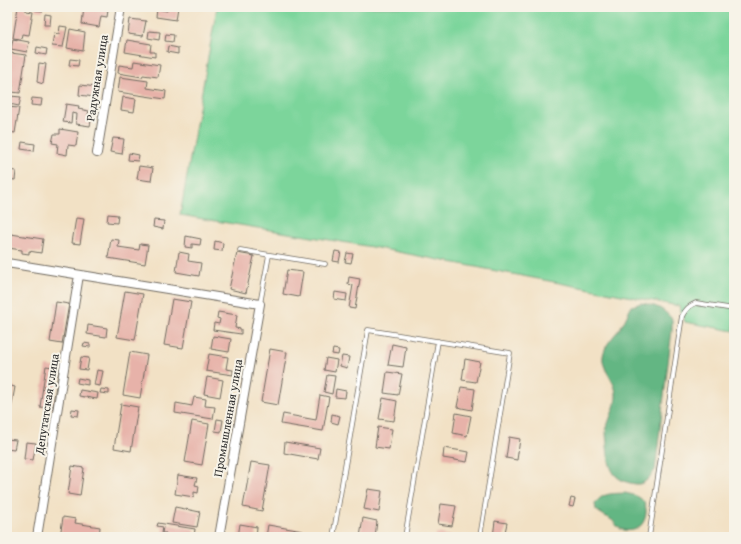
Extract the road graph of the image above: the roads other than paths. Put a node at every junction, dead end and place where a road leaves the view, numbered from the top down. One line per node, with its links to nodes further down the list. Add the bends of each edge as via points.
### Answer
1 (121, 7): 2 (street, Радужная улица)
2 (97, 153)
3 (240, 250): 4 (lane)
4 (269, 255): 6 (lane); 8 (lane)
5 (7, 263): 7 (street)
6 (325, 264)
7 (79, 275): 8 (street); 11 (street, Депутатская улица)
8 (260, 304): 12 (street, Промышленная улица)
9 (734, 309): 16 (lane, via 696,303 690,305 682,316)
10 (438, 341): 13 (lane, via 368,330); 14 (lane); 15 (lane, via 510,353)
11 (37, 537)
12 (219, 537)
13 (333, 537)
14 (405, 537)
15 (480, 537)
16 (649, 537)

